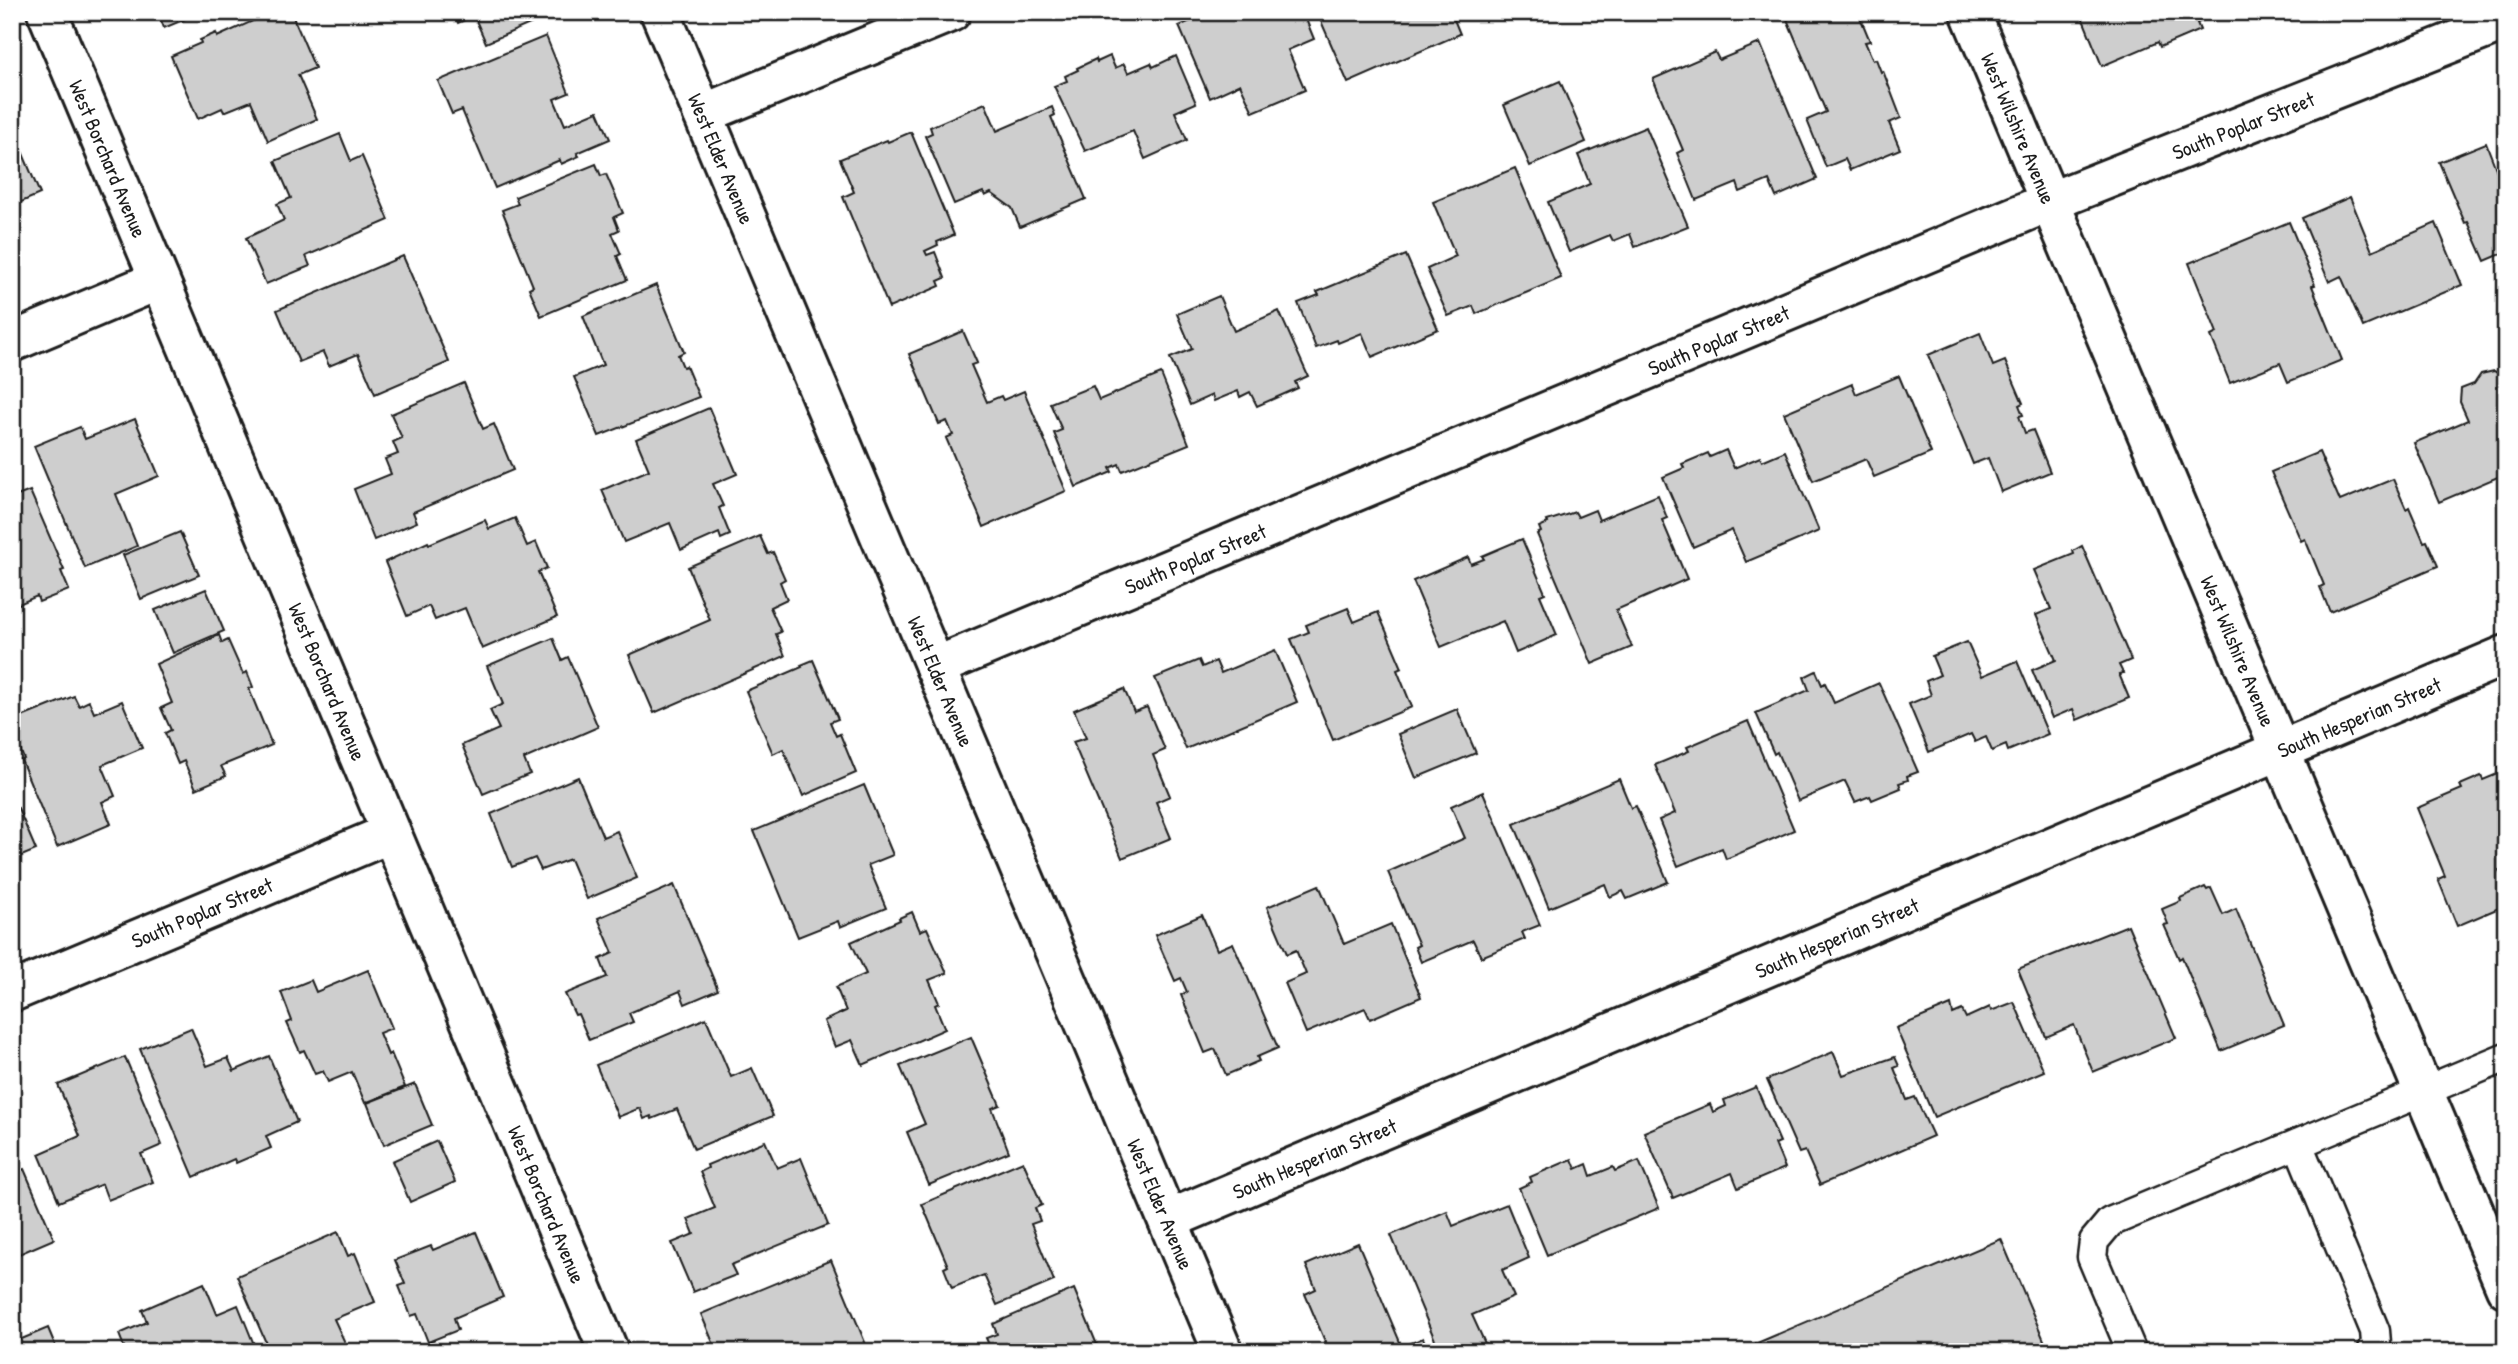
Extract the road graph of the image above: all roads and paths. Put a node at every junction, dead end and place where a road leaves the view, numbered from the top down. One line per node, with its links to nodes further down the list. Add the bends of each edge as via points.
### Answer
1 (47, 12): 8 (street, West Borchard Avenue)
2 (660, 12): 6 (street, West Elder Avenue)
3 (951, 12): 6 (street)
4 (1970, 12): 7 (street, West Wilshire Avenue)
5 (2506, 21): 7 (street, South Poplar Street)
6 (703, 114): 11 (street, West Elder Avenue)
7 (2049, 202): 11 (street, South Poplar Street); 12 (street, West Wilshire Avenue)
8 (159, 280): 9 (street); 13 (street, West Borchard Avenue)
9 (12, 342)
10 (2506, 654): 12 (street, South Hesperian Street)
11 (935, 667): 18 (street, West Elder Avenue)
12 (2279, 750): 16 (street, West Wilshire Avenue); 18 (street, South Hesperian Street)
13 (391, 833): 14 (street, South Poplar Street); 20 (street, West Borchard Avenue)
14 (12, 992)
15 (2506, 1057): 16 (lane)
16 (2423, 1092): 17 (lane); 19 (street, West Wilshire Avenue)
17 (2298, 1144): 22 (lane, via 2110,1222 2094,1241 2092,1256); 23 (lane, via 2375,1332)
18 (1168, 1220): 21 (street, West Elder Avenue)
19 (2506, 1289)
20 (609, 1352)
21 (1223, 1352)
22 (2132, 1352)
23 (2372, 1352)

